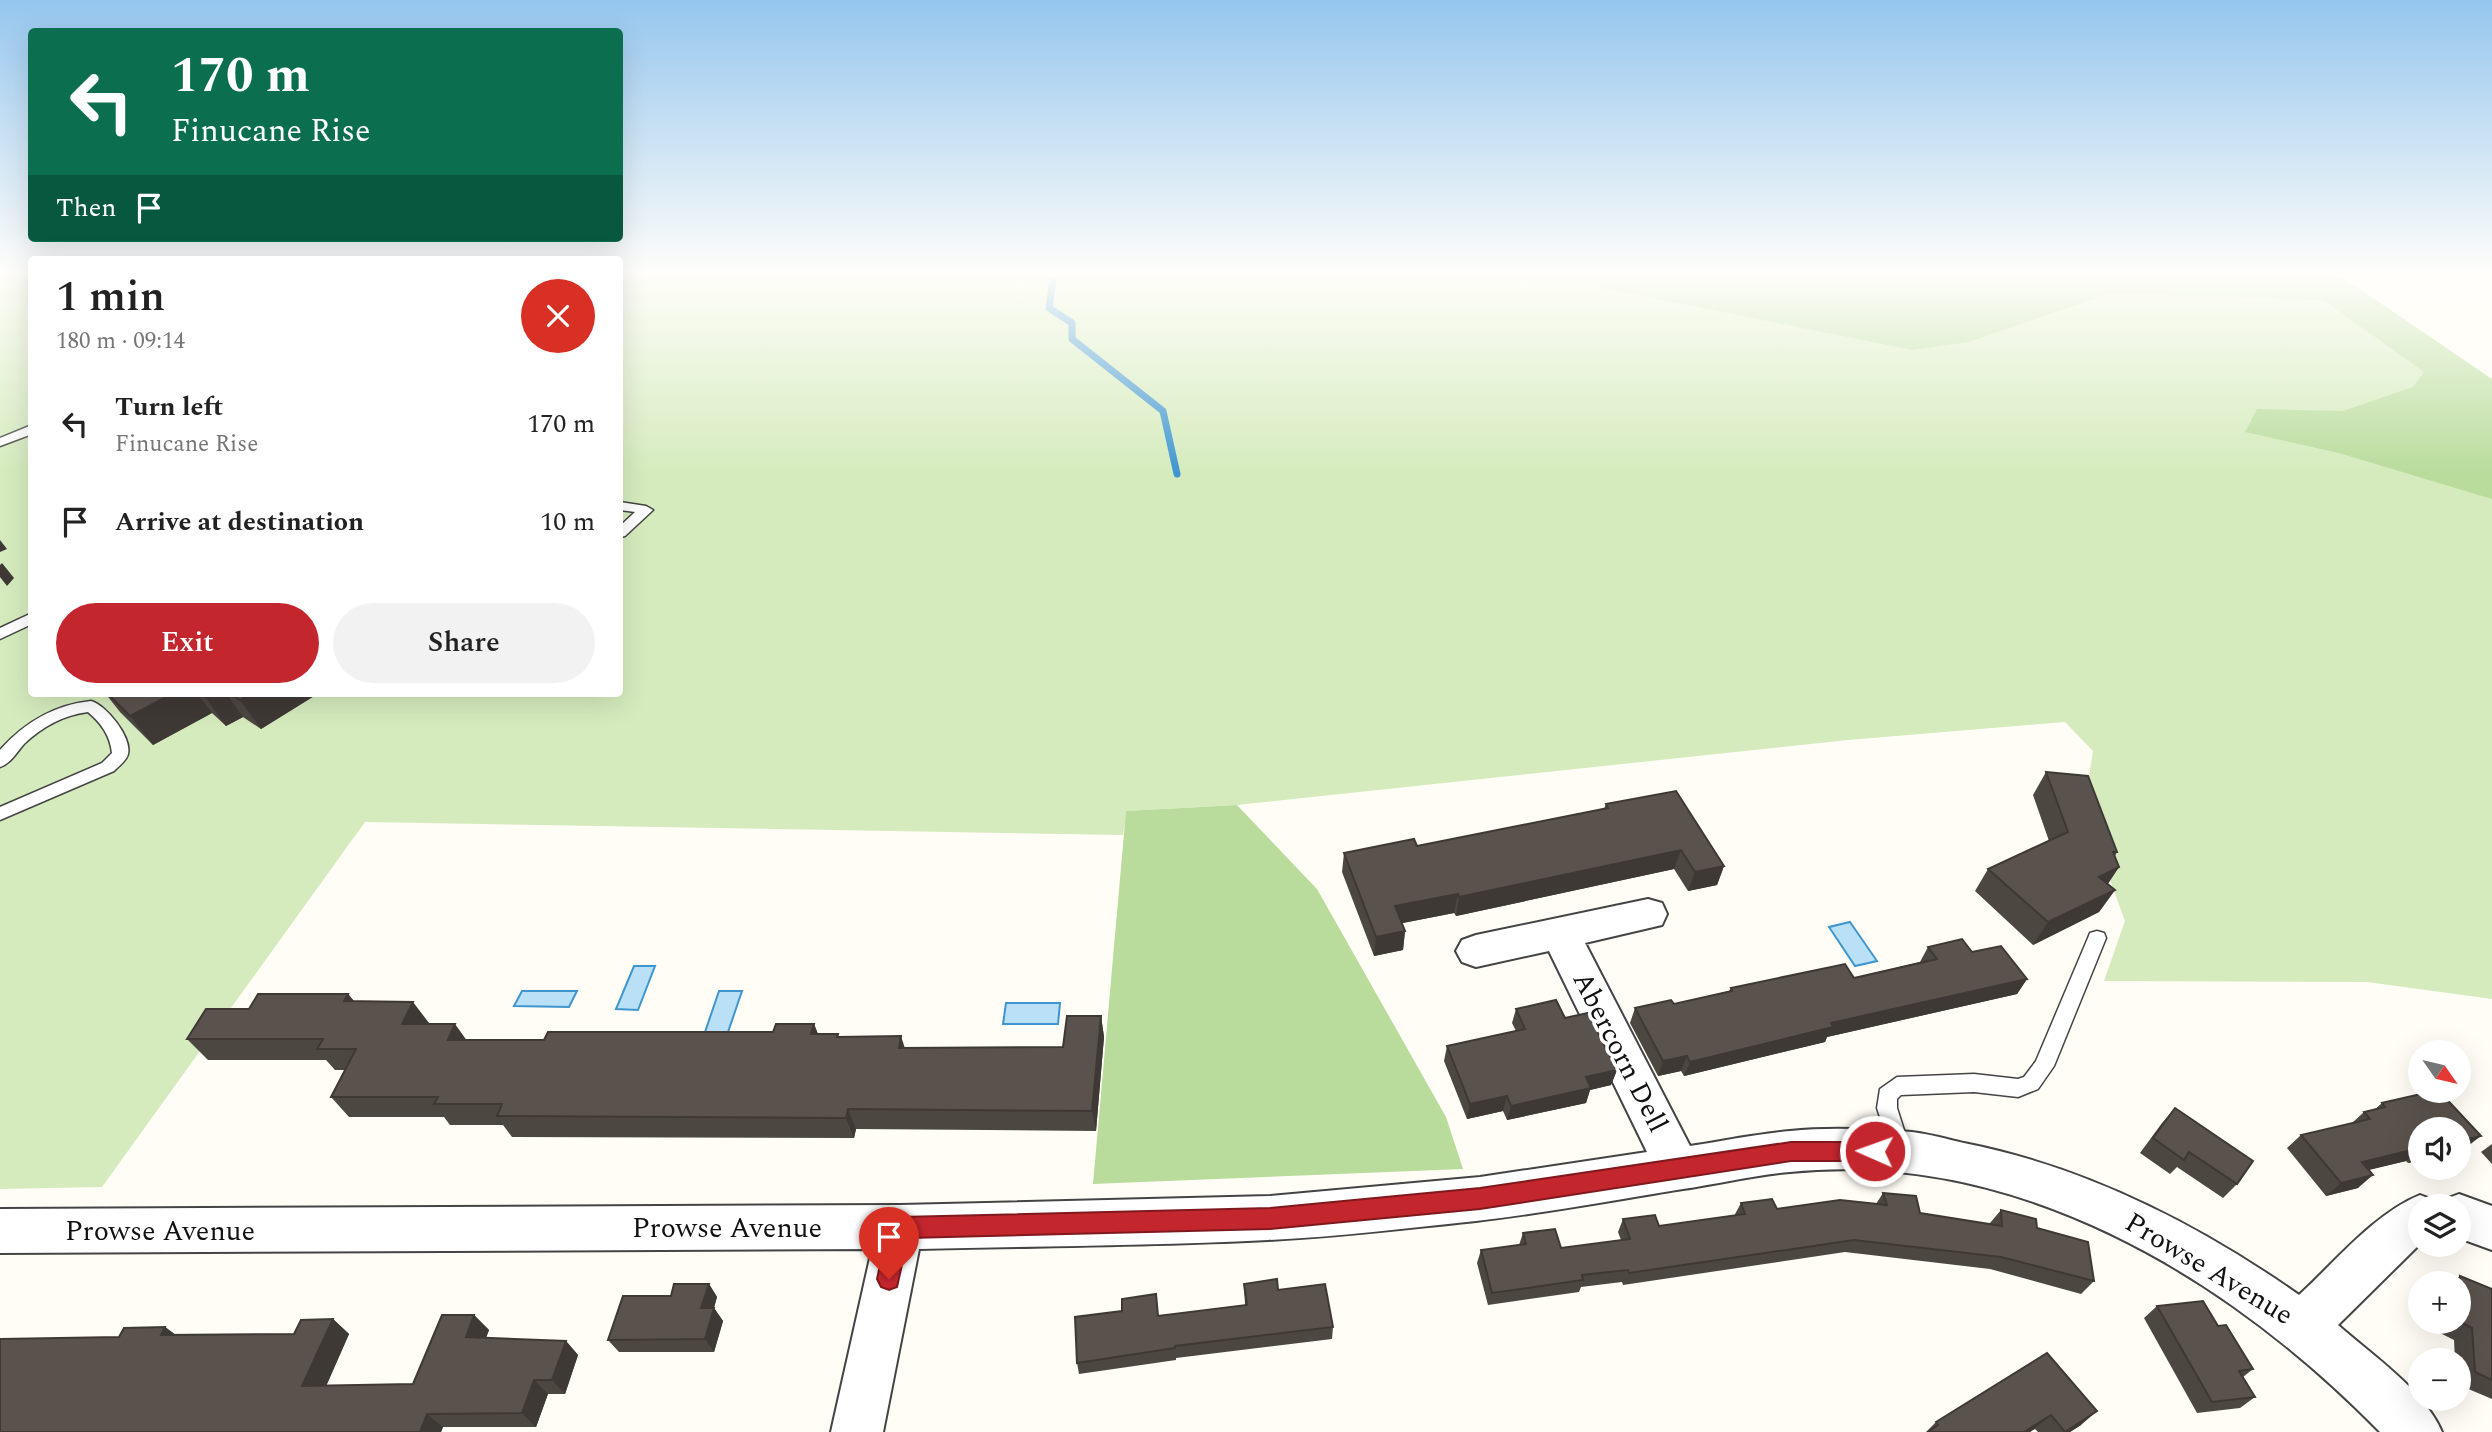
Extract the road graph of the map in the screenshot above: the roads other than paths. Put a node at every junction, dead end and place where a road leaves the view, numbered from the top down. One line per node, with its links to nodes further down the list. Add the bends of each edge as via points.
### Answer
1 (28, 431): 2 (lane)
2 (0, 442)
3 (623, 506): 4 (lane, via 646,510)
4 (623, 530)
5 (28, 620): 6 (lane)
6 (0, 634)
7 (0, 761): 8 (lane, via 34,726 74,707 91,706 103,715 120,743 120,754 108,767)
8 (0, 814)
9 (1648, 914): 10 (street)
10 (1560, 933): 12 (street); 14 (street, Abercorn Dell)
11 (2096, 938): 13 (lane, via 2044,1066 2031,1083 2018,1088 1974,1083 1897,1086 1887,1095)
12 (1476, 951)
13 (1901, 1153): 14 (street, Prowse Avenue, via 1791,1152); 20 (street, Prowse Avenue, via 2016,1174 2121,1215 2233,1277)
14 (1679, 1170): 17 (street, Prowse Avenue, via 1480,1199 1270,1218)
15 (2471, 1220): 18 (street)
16 (2408, 1226): 20 (street)
17 (900, 1227): 19 (street, Prowse Avenue); 21 (street)
18 (2492, 1228)
19 (0, 1231)
20 (2302, 1326): 22 (street, Prowse Avenue)
21 (857, 1432)
22 (2416, 1432)

